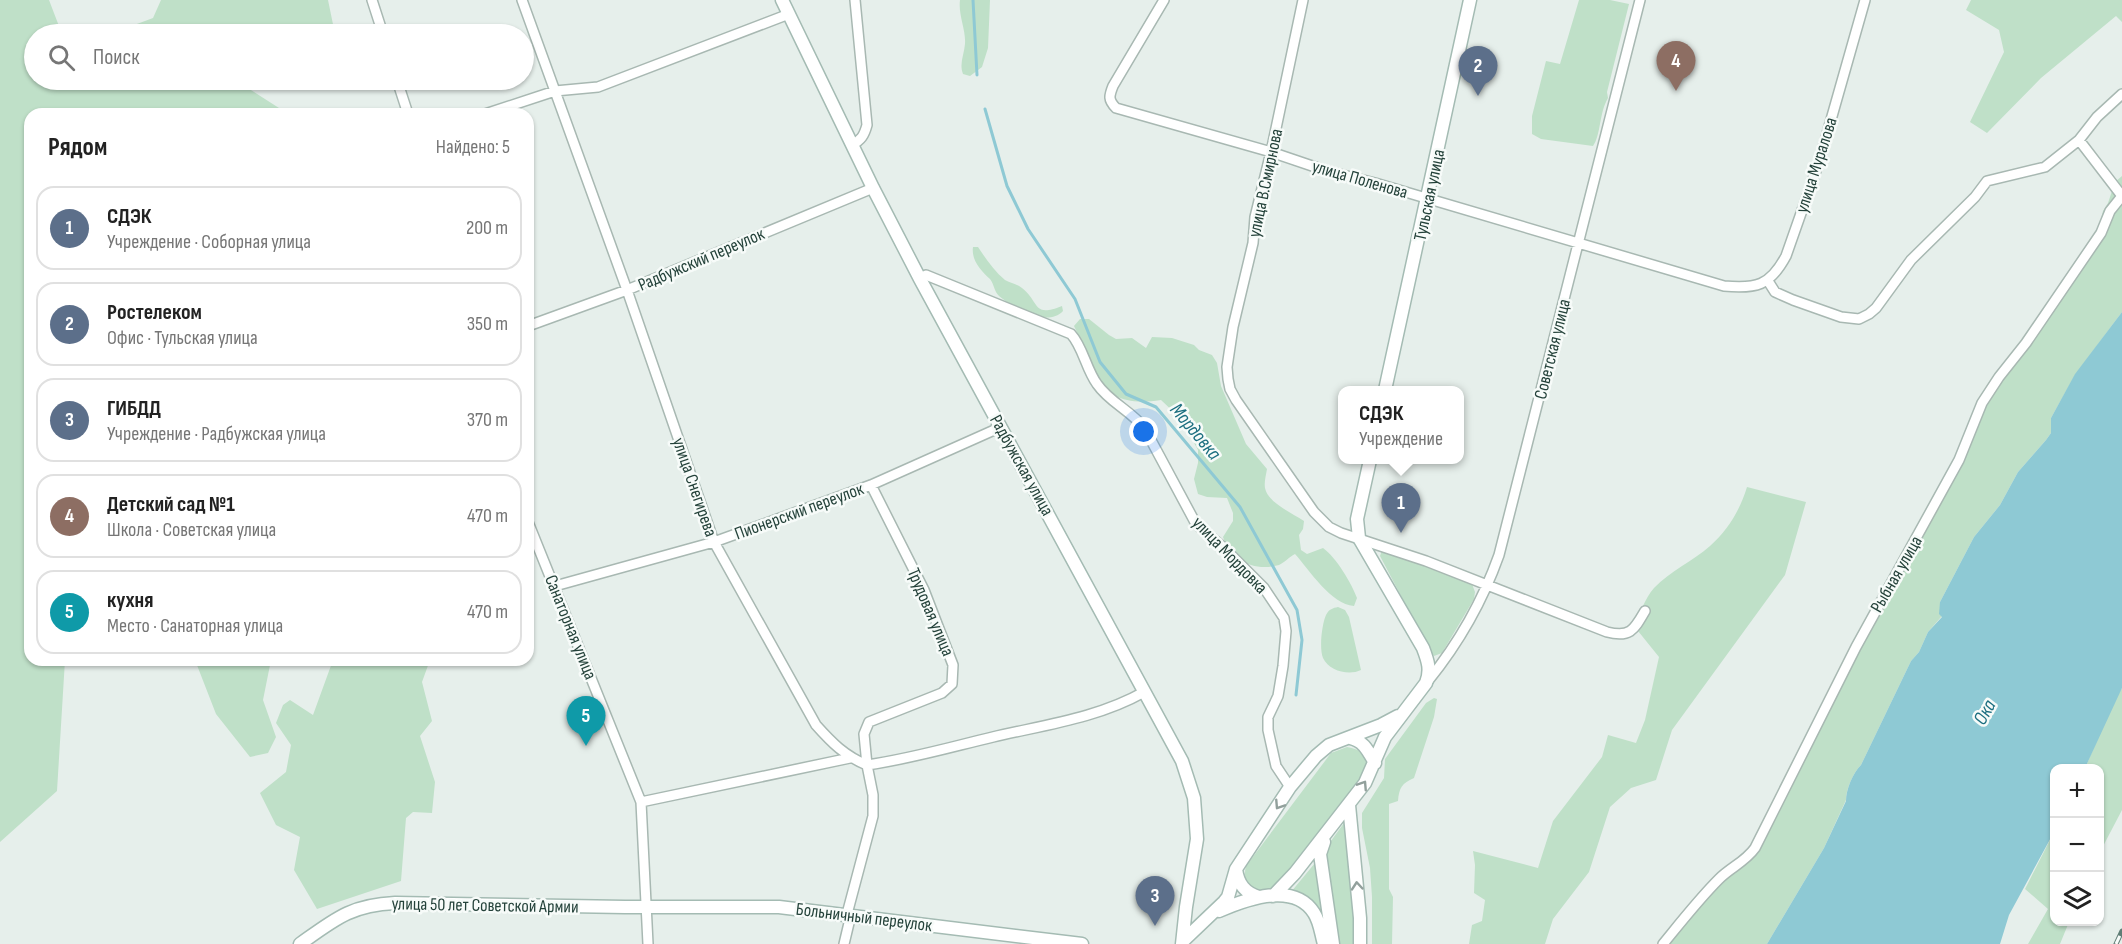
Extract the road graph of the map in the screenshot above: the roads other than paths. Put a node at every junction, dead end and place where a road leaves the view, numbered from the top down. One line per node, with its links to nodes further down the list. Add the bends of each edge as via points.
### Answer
1 (372, 0): 11 (street)
2 (522, 0): 12 (street, улица Снегирева)
3 (782, 0): 10 (main road, Радбужская улица)
4 (855, 0): 20 (street, via 867,125 865,135)
5 (1164, 0): 21 (street, улица Поленова, via 1113,86 1111,103 1116,108)
6 (1303, 0): 21 (street, улица В.Смирнова)
7 (1470, 0): 24 (main road, Тульская улица)
8 (1640, 0): 25 (street, Советская улица)
9 (1865, 0): 27 (street, улица Муралова, via 1819,162 1786,256)
10 (789, 14): 15 (street, via 598,87); 20 (main road, Радбужская улица)
11 (380, 24)
12 (531, 24)
13 (534, 33): 15 (street, улица Снегирева)
14 (400, 90): 17 (street)
15 (555, 91): 18 (street); 28 (street, улица Снегирева)
16 (2122, 93): 19 (street)
17 (406, 108)
18 (503, 108)
19 (2079, 140): 23 (street); 27 (street, via 2045,167 1987,181 1911,260 1876,308 1859,319 1841,317 1793,300 1776,292)
20 (852, 146): 22 (main road, Радбужская улица)
21 (1272, 152): 24 (street, улица Поленова); 35 (street, улица В.Смирнова, via 1233,327 1227,367 1230,389 1314,512 1329,527)
22 (873, 188): 26 (main road, Радбужская улица); 28 (street, Радбужский переулок)
23 (2122, 196): 66 (street, Рыбная улица, via 2110,211 2101,233 1982,403 1959,460 1856,646 1755,848 1714,884)
24 (1428, 200): 25 (street, улица Поленова); 30 (main road, Тульская улица)
25 (1578, 243): 27 (street, улица Поленова, via 1724,286 1753,287); 37 (street, Советская улица, via 1509,520)
26 (920, 279): 31 (main road, Радбужская улица); 47 (street, улица Мордовка, via 926,275 1071,334 1097,385 1145,429 1196,524 1276,603 1284,618 1285,649 1268,730 1276,766)
27 (1768, 281)
28 (627, 290): 29 (street, Радбужский переулок); 36 (street, улица Снегирева)
29 (534, 324)
30 (1386, 386)
31 (1001, 427): 33 (street, Пионерский переулок); 41 (main road, Радбужская улица)
32 (1369, 464): 35 (main road, via 1357,519)
33 (871, 485): 36 (street, Пионерский переулок); 46 (street, Трудовая улица, via 924,590 953,665 952,684 942,693 869,722 864,734)
34 (534, 536): 38 (street, Санаторная улица)
35 (1359, 538): 37 (street); 40 (main road, via 1423,648 1430,674)
36 (714, 542): 38 (street, Пионерский переулок); 44 (street, улица Снегирева, via 816,725)
37 (1488, 585): 39 (street, via 1620,635 1630,632); 40 (street, Советская улица)
38 (555, 586): 48 (street, Санаторная улица)
39 (1645, 611)
40 (1426, 683): 42 (main road)
41 (1144, 692): 46 (street, via 1087,715 912,758); 58 (main road, Радбужская улица, via 1182,761 1194,798 1197,839)
42 (1403, 713): 43 (main road); 45 (main road, via 1385,736)
43 (1350, 738): 45 (main road, via 1364,744); 47 (main road, via 1329,745)
44 (850, 758): 46 (street, улица Снегирева); 48 (street)
45 (1375, 763): 49 (main road, one-way to 45)
46 (867, 765): 55 (street, via 873,816)
47 (1290, 787): 51 (main road, one-way to 51)
48 (642, 802): 54 (street, Санаторная улица)
49 (1349, 805): 50 (main road); 65 (main road, one-way to 49)
50 (1325, 836): 52 (main road); 64 (main road, via 1320,854)
51 (1236, 869): 53 (main road, via 1242,886); 56 (main road, via 1228,897)
52 (1273, 896): 53 (main road); 63 (main road, via 1288,896 1306,903 1315,914)
53 (1259, 897): 56 (main road)
54 (646, 906): 55 (main road, Больничный переулок, via 744,906); 59 (main road, улица 50 лет Советской Армии, via 376,904 343,914); 60 (street, Санаторная улица)
55 (848, 915): 57 (main road, Больничный переулок); 61 (street)
56 (1210, 915): 58 (main road)
57 (1008, 939): 62 (main road, Больничный переулок)
58 (1182, 942)
59 (300, 944)
60 (648, 944)
61 (844, 944)
62 (1082, 944)
63 (1324, 944)
64 (1334, 944)
65 (1360, 944)
66 (1663, 944)

